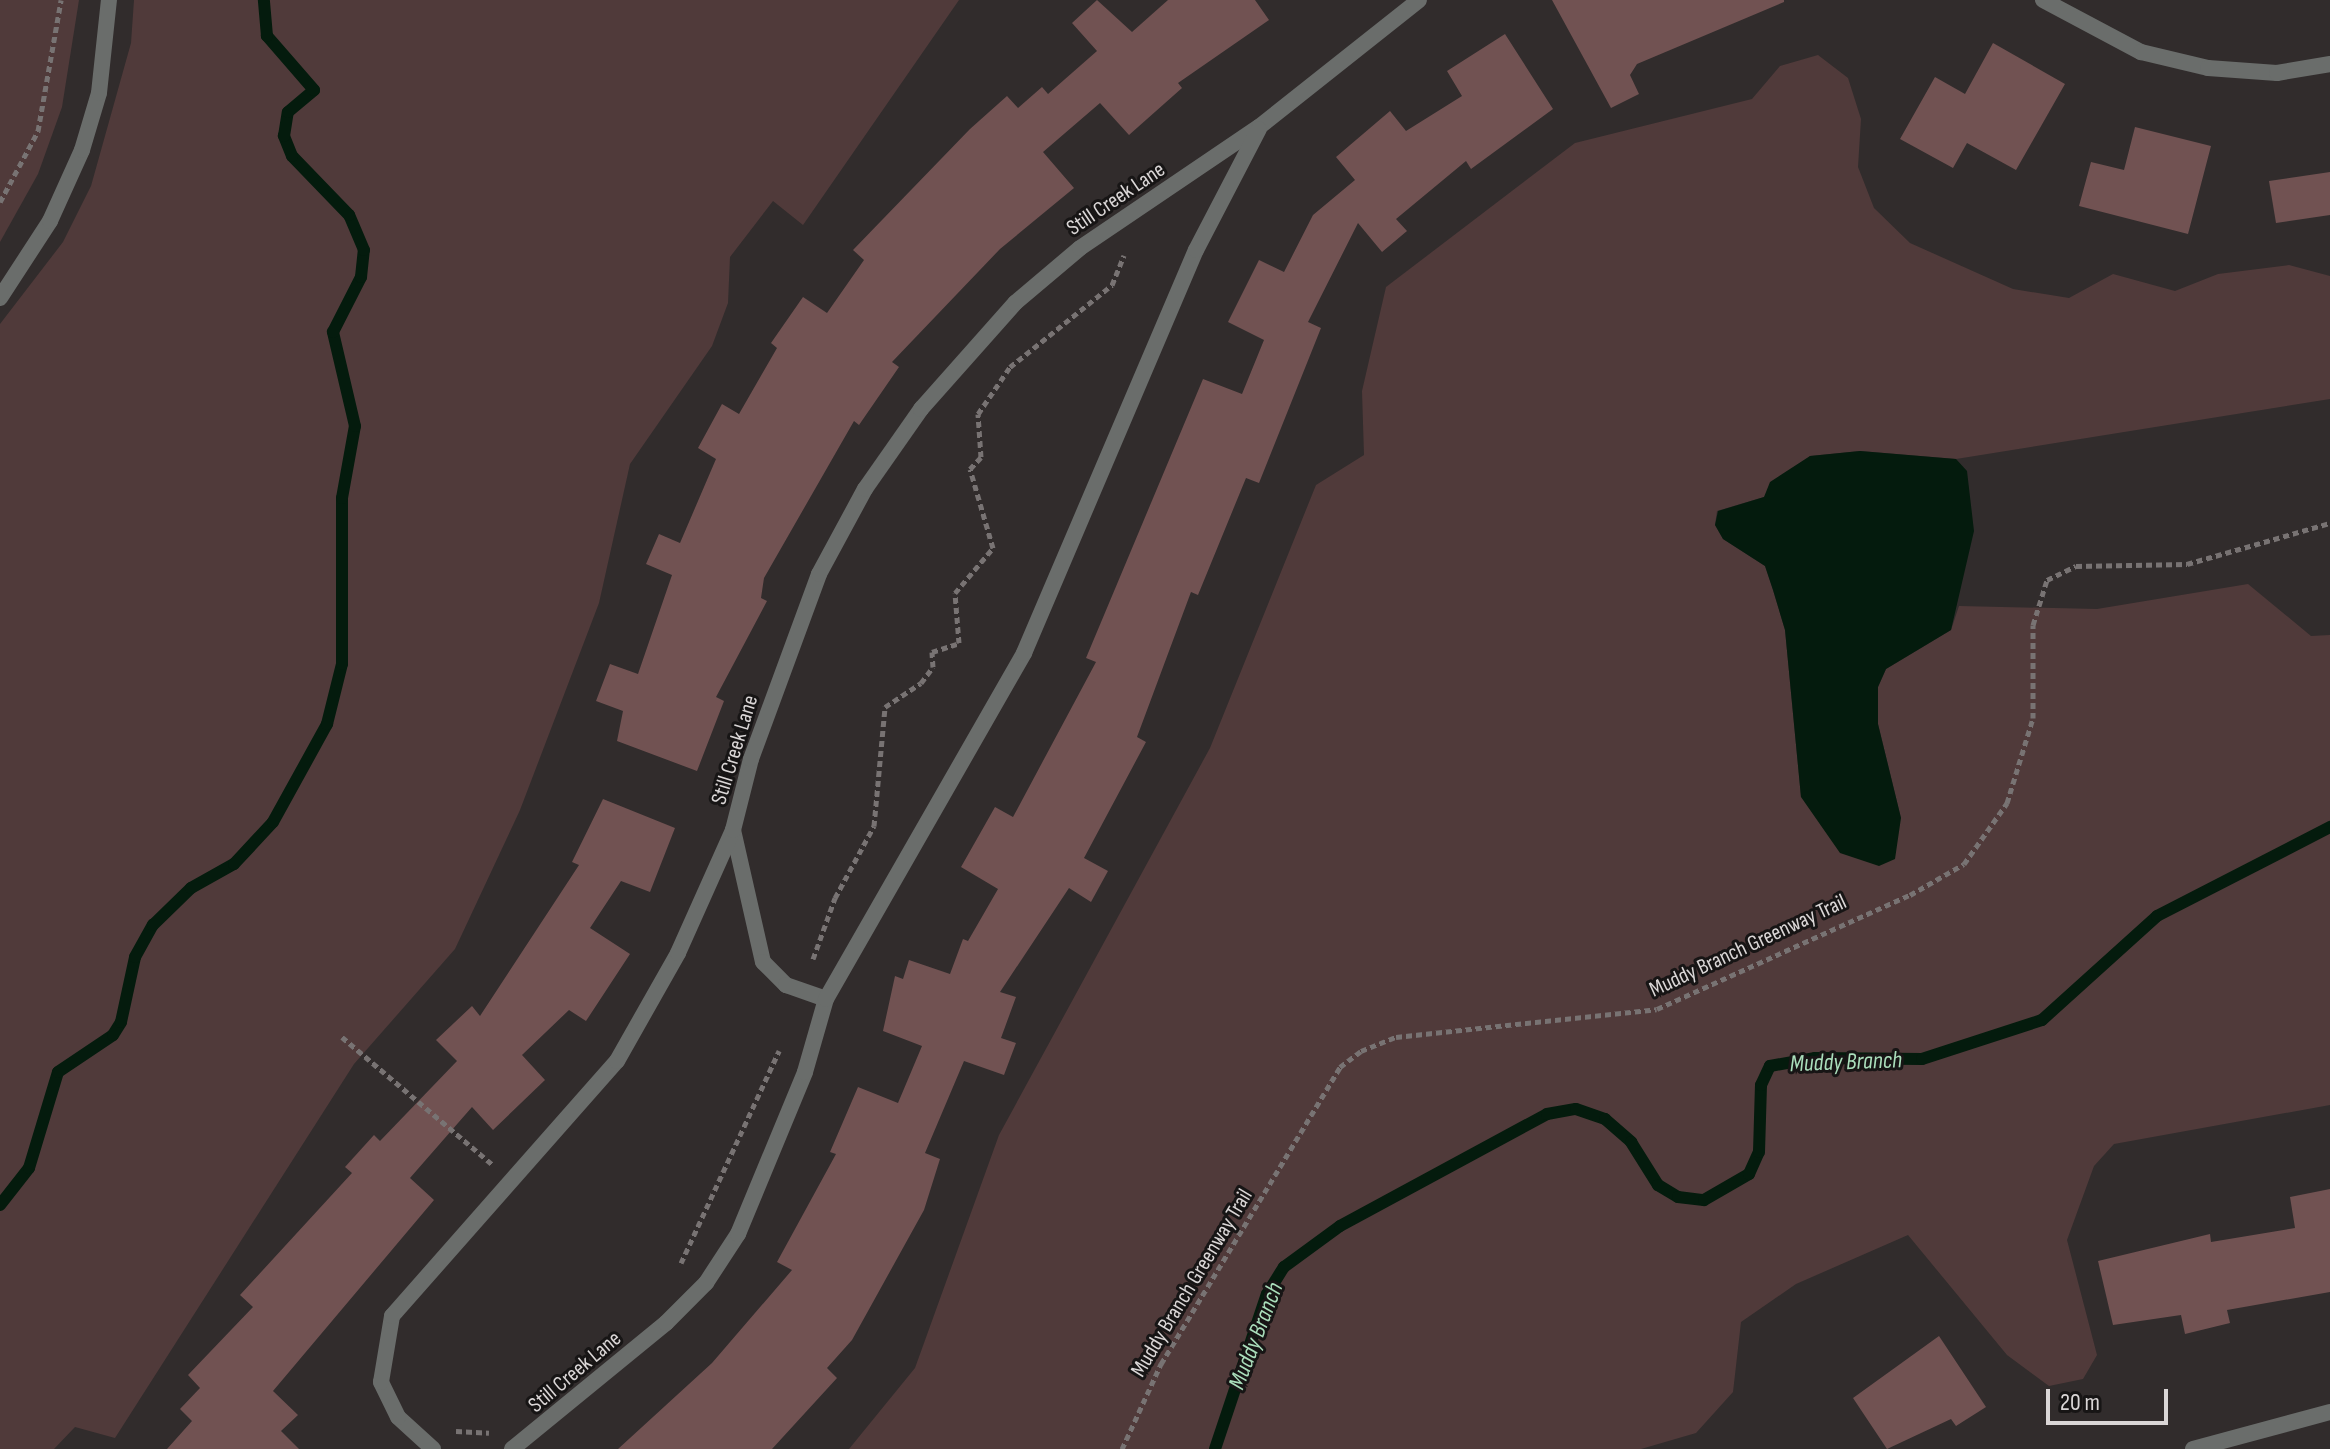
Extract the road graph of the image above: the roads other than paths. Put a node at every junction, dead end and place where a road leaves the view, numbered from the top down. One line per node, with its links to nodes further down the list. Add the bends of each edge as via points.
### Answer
1 (109, 0): 6 (street, via 99,93 82,150 50,221)
2 (1419, 0): 5 (street, Still Creek Lane)
3 (2043, 0): 4 (street, via 2141,52 2208,68 2277,73)
4 (2330, 64)
5 (1259, 127): 7 (street, Still Creek Lane, via 1080,248 1015,303 921,409 819,574 751,759); 8 (street, Still Creek Lane, via 1196,250 1024,653)
6 (0, 298)
7 (733, 830): 8 (street, via 763,962 786,985); 10 (street, Still Creek Lane, via 678,953 617,1061 392,1316 382,1348 381,1382 398,1417)
8 (826, 999): 11 (street, Still Creek Lane, via 768,1166 706,1283)
9 (2330, 1412): 12 (street)
10 (433, 1449)
11 (512, 1449)
12 (2193, 1449)

